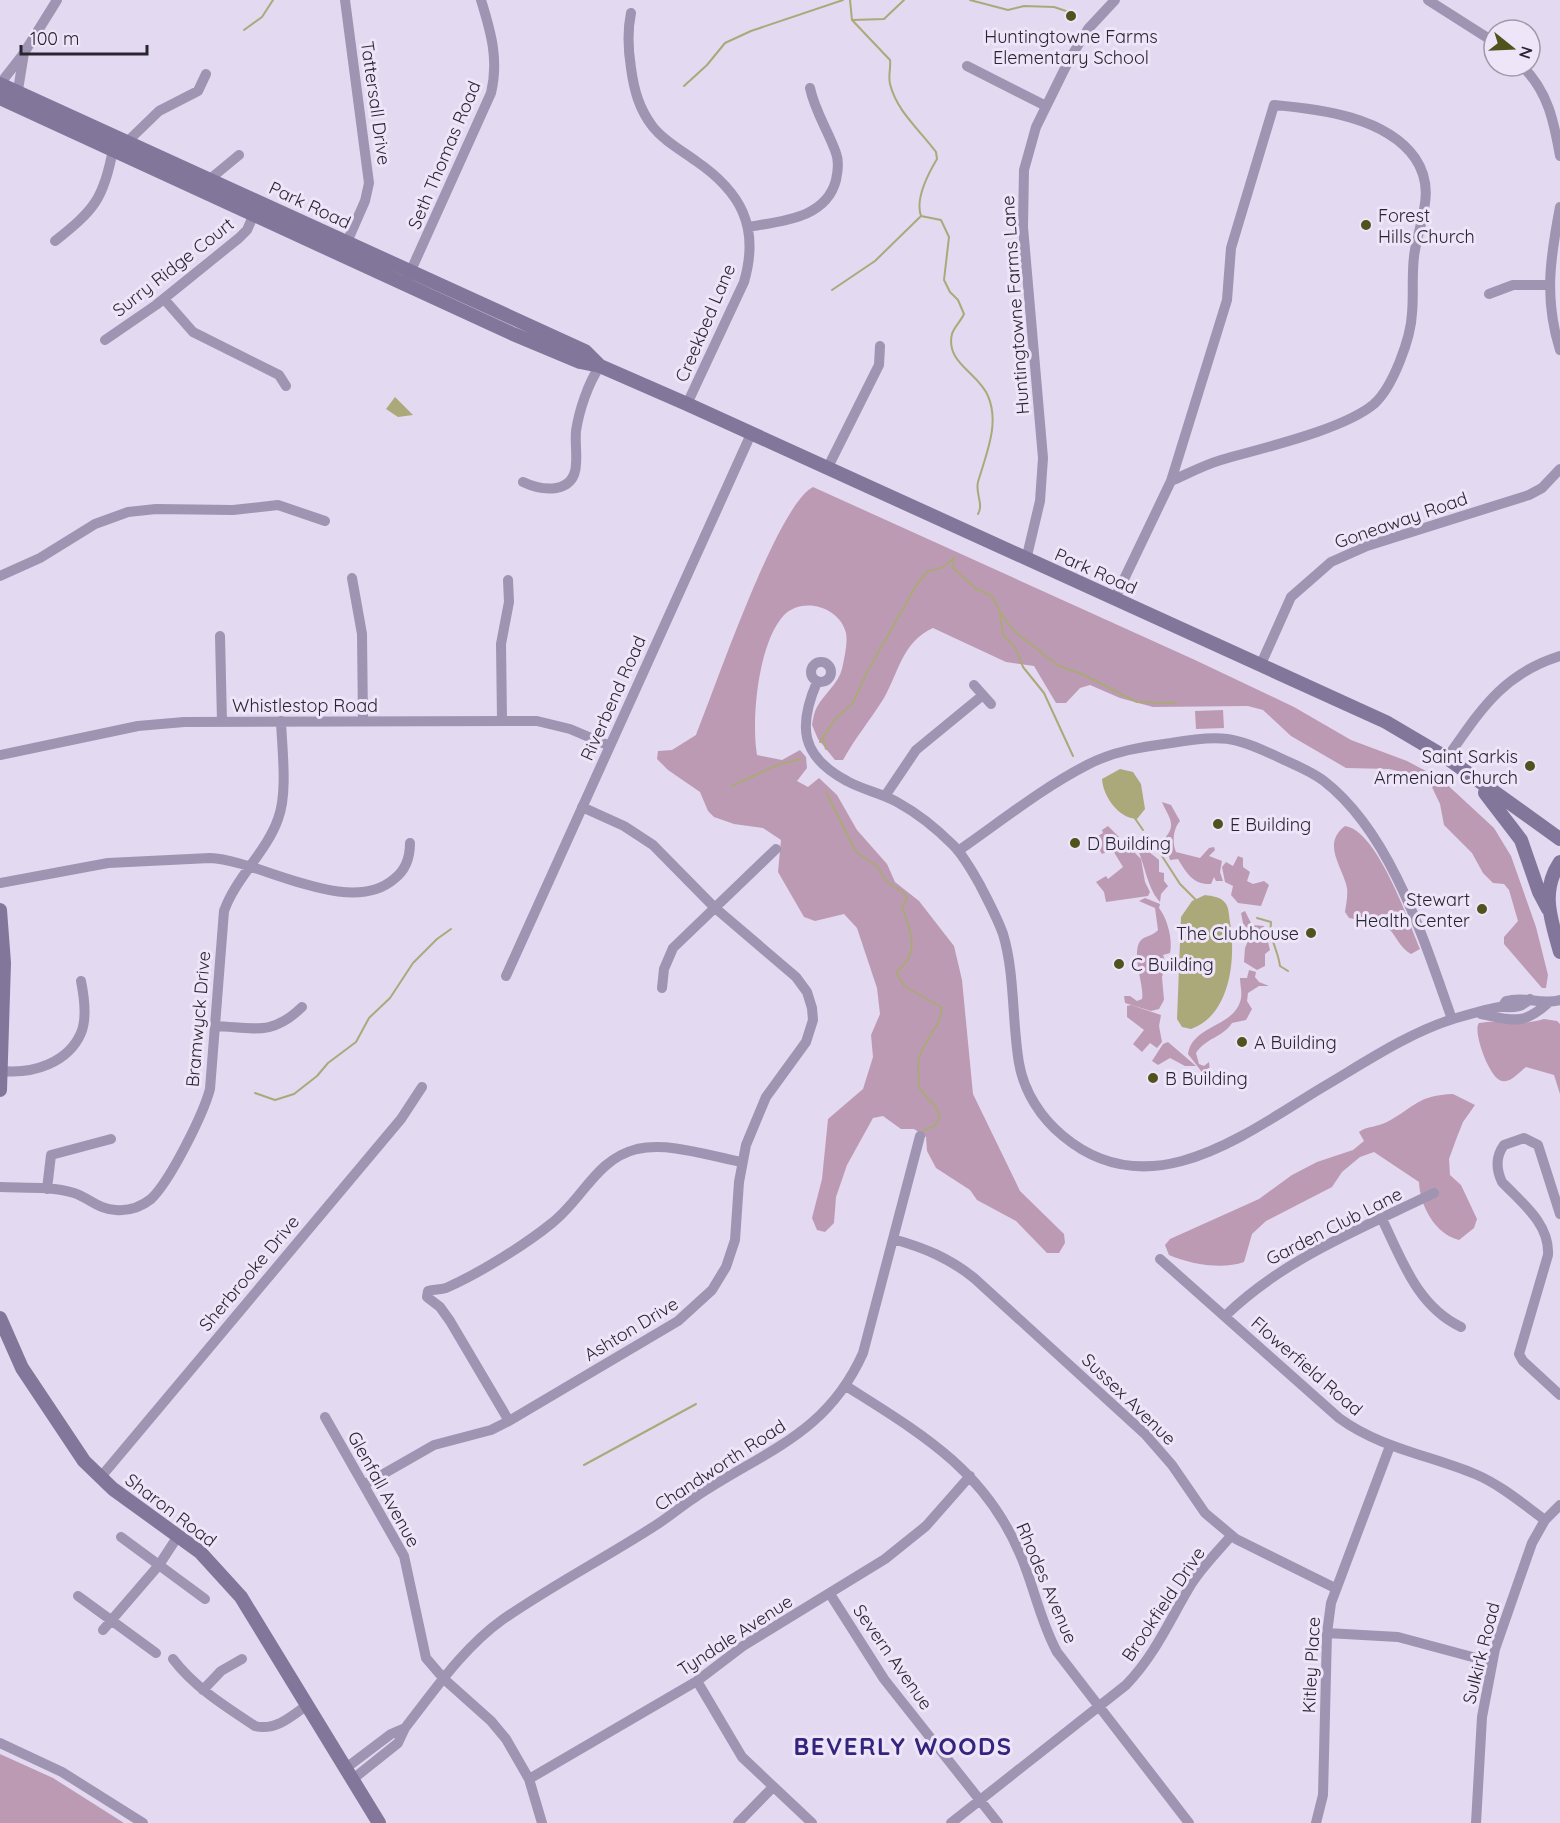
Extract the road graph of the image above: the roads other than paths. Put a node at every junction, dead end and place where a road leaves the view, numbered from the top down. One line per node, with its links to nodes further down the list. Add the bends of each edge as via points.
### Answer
1 (57, 0): 8 (street)
2 (345, 0): 26 (street, Tattersall Drive, via 369,176 367,195)
3 (481, 0): 27 (street, Seth Thomas Road, via 494,48 491,93)
4 (1115, 0): 16 (street, Huntingtowne Farms Lane, via 1078,43)
5 (1428, 0): 7 (street)
6 (632, 13): 24 (street, Creekbed Lane, via 628,27 630,62 636,95 645,116 667,141 729,189)
7 (1482, 34)
8 (24, 53): 12 (street); 14 (street)
9 (967, 66): 16 (street)
10 (206, 74): 17 (street, via 198,91 159,111)
11 (1533, 78): 20 (street, via 1545,98)
12 (0, 84): 14 (main road, Park Road)
13 (810, 88): 24 (street, via 837,154 834,185 822,203 809,213)
14 (18, 90): 17 (main road, Park Road)
15 (0, 98): 18 (main road, Park Road)
16 (1046, 106): 43 (street, Huntingtowne Farms Lane, via 1029,149 1023,183 1023,227 1043,458 1040,501)
17 (129, 141): 21 (main road, Park Road)
18 (113, 149): 22 (main road, Park Road); 25 (street, via 99,198 83,219)
19 (239, 155): 21 (street)
20 (1560, 156)
21 (210, 179): 26 (main road, Park Road)
22 (254, 214): 27 (main road, Park Road); 30 (street, Surry Ridge Court, via 239,238)
23 (1559, 214): 28 (street)
24 (748, 227): 36 (street, Creekbed Lane, via 750,251 744,282)
25 (55, 241)
26 (347, 242): 27 (main road, Park Road)
27 (407, 279): 34 (main road, Park Road, via 585,351)
28 (1548, 285): 29 (street, via 1513,285); 33 (street)
29 (1489, 294)
30 (164, 299): 31 (street, Surry Ridge Court); 35 (street, via 193,332 279,375)
31 (105, 340)
32 (880, 346): 38 (street, via 879,364)
33 (1560, 350)
34 (600, 366): 36 (main road, Park Road); 41 (street, via 577,426 576,465 570,480 548,490)
35 (286, 386)
36 (687, 404): 37 (main road, Park Road)
37 (751, 434): 38 (main road, Park Road); 59 (street, Riverbend Road)
38 (827, 469): 43 (main road, Park Road)
39 (1560, 469): 50 (street, Goneaway Road, via 1529,495 1367,546 1331,562 1291,597)
40 (1171, 481): 40 (street, via 1218,461 1359,415 1387,390 1412,317 1414,250 1427,206 1426,186 1415,158 1394,139 1357,121 1314,108 1274,105 1231,248 1227,300); 47 (street)
41 (523, 482)
42 (325, 521): 44 (street, via 278,505 129,512 95,524)
43 (1026, 560): 47 (main road, Park Road)
44 (0, 576)
45 (352, 578): 57 (street, via 362,634)
46 (508, 580): 55 (street, via 509,602 501,644)
47 (1115, 598): 50 (main road, Park Road)
48 (220, 636): 58 (street)
49 (1560, 656): 61 (street, via 1533,666 1496,692)
50 (1261, 664): 61 (main road, Park Road, via 1386,722)
51 (817, 682): 63 (street, via 804,716 810,747 842,778)
52 (974, 685): 53 (street)
53 (983, 695): 54 (street); 63 (street, via 916,750)
54 (991, 704)
55 (502, 720): 57 (street, Whistlestop Road); 59 (street, Whistlestop Road, via 553,723)
56 (281, 721): 57 (street, Whistlestop Road); 58 (street, Whistlestop Road); 70 (street, Bramwyck Drive, via 282,806 274,829)
57 (363, 721)
58 (222, 722): 60 (street, Whistlestop Road, via 138,726)
59 (610, 746): 64 (street, Riverbend Road)
60 (0, 755)
61 (1447, 758): 62 (main road, Park Road)
62 (1461, 768): 65 (main road, Park Road); 73 (main road, via 1512,826)
63 (885, 796): 68 (street, via 913,811)
64 (582, 807): 72 (street, Ashton Drive, via 624,826 653,845); 76 (street, Riverbend Road)
65 (1560, 839)
66 (410, 843): 70 (street, via 408,859 400,874 374,892 344,891)
67 (776, 849): 72 (street)
68 (958, 850): 85 (street, via 1097,761 1141,748 1208,736 1237,740 1306,770 1351,806 1408,900); 85 (street, via 990,904 1003,936 1020,1066 1027,1090 1056,1130 1101,1160 1145,1168 1184,1162 1204,1154)
69 (1560, 862): 73 (main road, via 1548,890)
70 (249, 867): 71 (street, via 218,858 143,860 85,866); 86 (street, Bramwyck Drive, via 234,887 224,911)
71 (0, 883)
72 (714, 908): 78 (street, via 673,948 664,969); 92 (street, Ashton Drive, via 796,977 812,1008 813,1020 806,1042 762,1104)
73 (1548, 909): 75 (main road)
74 (0, 910): 87 (main road, via 4,963)
75 (1560, 952)
76 (506, 976)
77 (81, 981): 87 (street, via 82,1032 71,1048 51,1064 31,1070)
78 (662, 988)
79 (1530, 999): 81 (street); 83 (street, via 1506,1001 1502,1007); 84 (street)
80 (1560, 1000): 81 (street)
81 (1548, 1003): 84 (street)
82 (302, 1007): 86 (street, via 288,1020 270,1028)
83 (1477, 1014): 84 (street, via 1512,1019); 85 (street)
84 (1533, 1017)
85 (1452, 1019)
86 (216, 1026): 94 (street, Bramwyck Drive, via 207,1101 153,1197 138,1207 116,1210 101,1208 73,1193)
87 (2, 1071): 89 (main road)
88 (422, 1087): 109 (street, Sherbrooke Drive, via 401,1119)
89 (0, 1090)
90 (920, 1136): 98 (street, Chandworth Road)
91 (111, 1139): 94 (street, via 51,1155)
92 (742, 1162): 106 (street, Ashton Drive, via 735,1240 719,1279 699,1304 678,1321); 106 (street, via 658,1147 620,1155 599,1170 567,1210 543,1230 455,1283 428,1291 428,1297 441,1307)
93 (0, 1187): 94 (street, Bramwyck Drive)
94 (47, 1189)
95 (1434, 1193): 97 (street, Garden Club Lane)
96 (1560, 1214): 104 (street, via 1538,1145 1524,1138 1504,1145 1497,1158 1502,1182 1543,1227 1548,1241 1548,1255 1520,1357)
97 (1382, 1219): 100 (street, Garden Club Lane, via 1275,1274); 102 (street, via 1423,1298)
98 (893, 1239): 103 (street, Chandworth Road, via 863,1353); 115 (street, Sussex Avenue, via 931,1250 975,1278 1153,1442 1204,1513)
99 (1160, 1259): 100 (street, Flowerfield Road)
100 (1225, 1316): 107 (street, Flowerfield Road, via 1339,1418)
101 (0, 1318): 109 (main road, Sharon Road, via 22,1368 45,1406 70,1444)
102 (1461, 1328)
103 (846, 1386): 108 (street, Rhodes Avenue, via 948,1454); 128 (street, Chandworth Road, via 818,1419 794,1438 502,1620 474,1644)
104 (1560, 1395)
105 (325, 1417): 110 (street, Glenfall Avenue)
106 (509, 1421): 110 (street, Ashton Drive, via 491,1430 434,1445)
107 (1390, 1446): 112 (street, Flowerfield Road, via 1477,1475); 117 (street, Kitley Place)
108 (970, 1476): 118 (street, Tyndale Avenue, via 910,1539); 132 (street, Rhodes Avenue, via 1010,1532 1057,1652)
109 (100, 1478): 114 (main road, Sharon Road)
110 (364, 1485): 128 (street, Glenfall Avenue, via 404,1556 422,1648)
111 (1560, 1505): 112 (street, Sulkirk Road)
112 (1545, 1520): 127 (street, Sulkirk Road, via 1524,1561)
113 (121, 1536): 116 (street)
114 (178, 1536): 116 (street); 131 (main road, Sharon Road, via 210,1561 235,1590)
115 (1231, 1536): 117 (street, Sussex Avenue); 132 (street, Brookfield Drive, via 1194,1581 1155,1651 1126,1684)
116 (159, 1565): 120 (street); 121 (street)
117 (1335, 1588): 123 (street, Kitley Place)
118 (830, 1594): 129 (street, Tyndale Avenue, via 743,1646); 137 (street, Severn Avenue, via 884,1679)
119 (78, 1596): 121 (street)
120 (206, 1599)
121 (111, 1621): 122 (street); 124 (street)
122 (103, 1630)
123 (1327, 1633): 127 (street, via 1398,1637); 146 (street, Kitley Place, via 1323,1796)
124 (156, 1653)
125 (173, 1659): 130 (street)
126 (242, 1659): 130 (street, via 221,1671)
127 (1491, 1662): 147 (street, Sulkirk Road, via 1482,1717)
128 (444, 1679): 134 (street, Chandworth Road, via 405,1728 398,1743); 135 (street, Glenfall Avenue, via 499,1729)
129 (697, 1681): 135 (street, Tyndale Avenue); 136 (street, via 742,1757)
130 (203, 1690): 131 (street, via 255,1726 264,1728 288,1720)
131 (307, 1705): 134 (main road, Sharon Road)
132 (1098, 1707): 137 (street, Brookfield Drive); 145 (street, Rhodes Avenue)
133 (0, 1743): 138 (street, via 62,1772)
134 (350, 1774): 139 (main road, Sharon Road)
135 (529, 1779): 140 (street, Glenfall Avenue)
136 (773, 1787): 141 (street); 142 (street)
137 (980, 1800): 143 (street, Brookfield Drive); 144 (street, Severn Avenue)
138 (143, 1823)
139 (379, 1823)
140 (542, 1823)
141 (738, 1823)
142 (812, 1823)
143 (951, 1823)
144 (998, 1823)
145 (1189, 1823)
146 (1316, 1823)
147 (1476, 1823)

